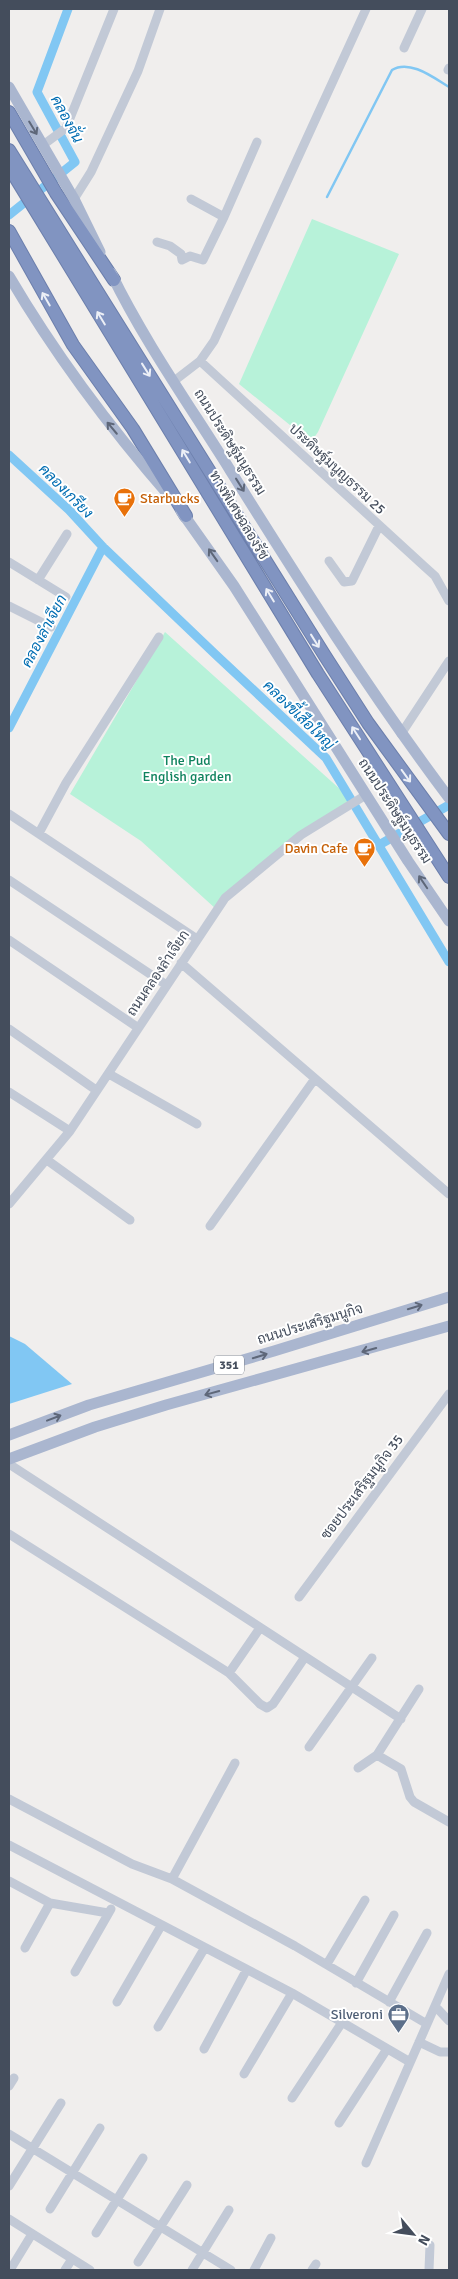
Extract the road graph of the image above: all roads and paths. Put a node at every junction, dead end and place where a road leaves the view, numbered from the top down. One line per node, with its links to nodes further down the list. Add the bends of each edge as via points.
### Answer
1 (114, 9): 9 (street, via 59,134)
2 (160, 9): 14 (street, via 138,71 92,172)
3 (366, 9): 21 (street, via 214,341)
4 (422, 9): 5 (street)
5 (404, 48)
6 (9, 87): 9 (main road, one-way to 9)
7 (9, 112): 12 (highway)
8 (257, 142): 16 (street)
9 (43, 145): 12 (main road)
10 (9, 150): 40 (highway, ทางพิเศษฉลองรัช, one-way to 40, via 368,723)
11 (9, 167): 41 (highway, ทางพิเศษฉลองรัช, one-way to 11, via 318,674)
12 (52, 173): 13 (highway)
13 (61, 189): 14 (main road, ถนนประดิษฐ์มนูธรรม); 20 (highway)
14 (74, 199): 20 (main road, ถนนประดิษฐ์มนูธรรม)
15 (191, 199): 16 (street)
16 (224, 217): 18 (street, via 203,260 190,256 182,260 181,254)
17 (9, 231): 23 (highway, one-way to 17, via 133,429 72,345)
18 (158, 242)
19 (9, 276): 23 (main road, ถนนประดิษฐ์มนูธรรม, one-way to 19, via 89,400)
20 (114, 280): 22 (main road, ถนนประดิษฐ์มนูธรรม)
21 (200, 361): 22 (street); 24 (street, ประดิษฐ์มนูญธรรม 25)
22 (174, 381): 35 (main road, ถนนประดิษฐ์มนูธรรม, one-way to 35, via 335,637)
23 (186, 516): 37 (main road, ถนนประดิษฐ์มนูธรรม, one-way to 23, via 234,586)
24 (379, 526): 26 (street, via 352,580 344,582); 30 (street, ประดิษฐ์มนูญธรรม 25, via 435,576)
25 (67, 534): 28 (street)
26 (329, 561)
27 (9, 562): 28 (street)
28 (38, 580): 29 (street)
29 (66, 597)
30 (449, 601)
31 (9, 606): 32 (street)
32 (50, 628)
33 (159, 637): 39 (street, via 66,783)
34 (449, 661): 35 (street)
35 (401, 734): 36 (main road, ถนนประดิษฐ์มนูธรรม)
36 (449, 797)
37 (357, 799): 43 (main road, ถนนประดิษฐ์มนูธรรม, one-way to 37, via 390,832); 44 (street, ถนนคลองลำเจียก, via 301,835 230,892)
38 (9, 814): 39 (street)
39 (40, 834): 44 (street)
40 (449, 834)
41 (449, 877)
42 (9, 880): 47 (street)
43 (449, 920)
44 (197, 938): 46 (street, ถนนคลองลำเจียก)
45 (9, 940): 48 (street)
46 (181, 963): 47 (street, ถนนคลองลำเจียก); 51 (street)
47 (165, 984): 48 (street, ถนนคลองลำเจียก)
48 (137, 1027): 50 (street, ถนนคลองลำเจียก)
49 (9, 1030): 52 (street)
50 (108, 1074): 52 (street, ถนนคลองลำเจียก); 54 (street)
51 (314, 1080): 57 (street); 60 (street)
52 (96, 1090): 55 (street, ถนนคลองลำเจียก)
53 (9, 1092): 55 (street)
54 (197, 1124)
55 (70, 1131): 56 (street, ถนนคลองลำเจียก)
56 (47, 1160): 58 (street, ถนนคลองลำเจียก); 59 (street)
57 (449, 1194)
58 (9, 1204)
59 (130, 1220)
60 (210, 1226)
61 (449, 1297): 64 (main road, ถนนประเสริฐมนูกิจ / 351, one-way to 61, via 89,1405)
62 (449, 1326): 65 (main road, 351, one-way to 65, via 166,1405)
63 (449, 1394): 68 (street, ซอยประเสริฐมนูกิจ 35)
64 (9, 1435)
65 (9, 1459)
66 (9, 1464): 69 (street)
67 (9, 1534): 72 (street)
68 (299, 1597)
69 (260, 1628): 70 (street); 72 (street)
70 (305, 1657): 72 (street, via 267,1708); 73 (street)
71 (372, 1658): 73 (street)
72 (229, 1673)
73 (351, 1687): 75 (street); 76 (street)
74 (419, 1689): 75 (street)
75 (401, 1719): 77 (street)
76 (309, 1747)
77 (378, 1755): 79 (street); 81 (street, via 401,1769 414,1802)
78 (235, 1763): 83 (street)
79 (358, 1768)
80 (9, 1799): 83 (street, via 132,1864)
81 (449, 1822)
82 (9, 1845): 86 (street)
83 (172, 1879): 94 (street)
84 (9, 1881): 87 (street)
85 (366, 1900): 94 (street)
86 (114, 1902): 88 (street); 90 (street)
87 (50, 1903): 88 (street); 92 (street)
88 (108, 1913): 96 (street)
89 (394, 1915): 98 (street)
90 (160, 1926): 93 (street); 100 (street)
91 (427, 1933): 101 (street)
92 (25, 1948)
93 (204, 1949): 95 (street); 106 (street)
94 (327, 1964): 98 (street)
95 (246, 1971): 99 (street); 108 (street)
96 (75, 1972)
97 (449, 1974): 102 (street)
98 (356, 1982): 101 (street)
99 (292, 1994): 103 (street); 112 (street)
100 (117, 2002)
101 (389, 2002): 105 (street)
102 (435, 2006): 104 (street); 105 (street)
103 (343, 2021): 109 (street); 115 (street)
104 (449, 2021)
105 (427, 2024): 107 (street)
106 (158, 2028)
107 (419, 2042): 110 (street, via 440,2052); 111 (street)
108 (204, 2049)
109 (388, 2049): 111 (street); 117 (street)
110 (449, 2052)
111 (410, 2062): 122 (street)
112 (244, 2074)
113 (14, 2078): 114 (street)
114 (9, 2086)
115 (292, 2098)
116 (61, 2103): 120 (street)
117 (338, 2123)
118 (100, 2128): 123 (street)
119 (9, 2134): 120 (street)
120 (33, 2148): 123 (street); 125 (street)
121 (143, 2158): 126 (street)
122 (366, 2163)
123 (73, 2174): 126 (street); 127 (street)
124 (187, 2185): 130 (street)
125 (9, 2186)
126 (116, 2200): 130 (street); 131 (street)
127 (50, 2209)
128 (229, 2210): 135 (street)
129 (9, 2219): 132 (street)
130 (160, 2227): 135 (street); 137 (street)
131 (96, 2233)
132 (32, 2234): 136 (street); 138 (street)
133 (271, 2238): 143 (street)
134 (430, 2245): 144 (street)
135 (202, 2253): 141 (street); 142 (street)
136 (72, 2259): 139 (street); 140 (street)
137 (138, 2262)
138 (10, 2270)
139 (65, 2270)
140 (90, 2270)
141 (192, 2270)
142 (231, 2270)
143 (254, 2270)
144 (429, 2270)

